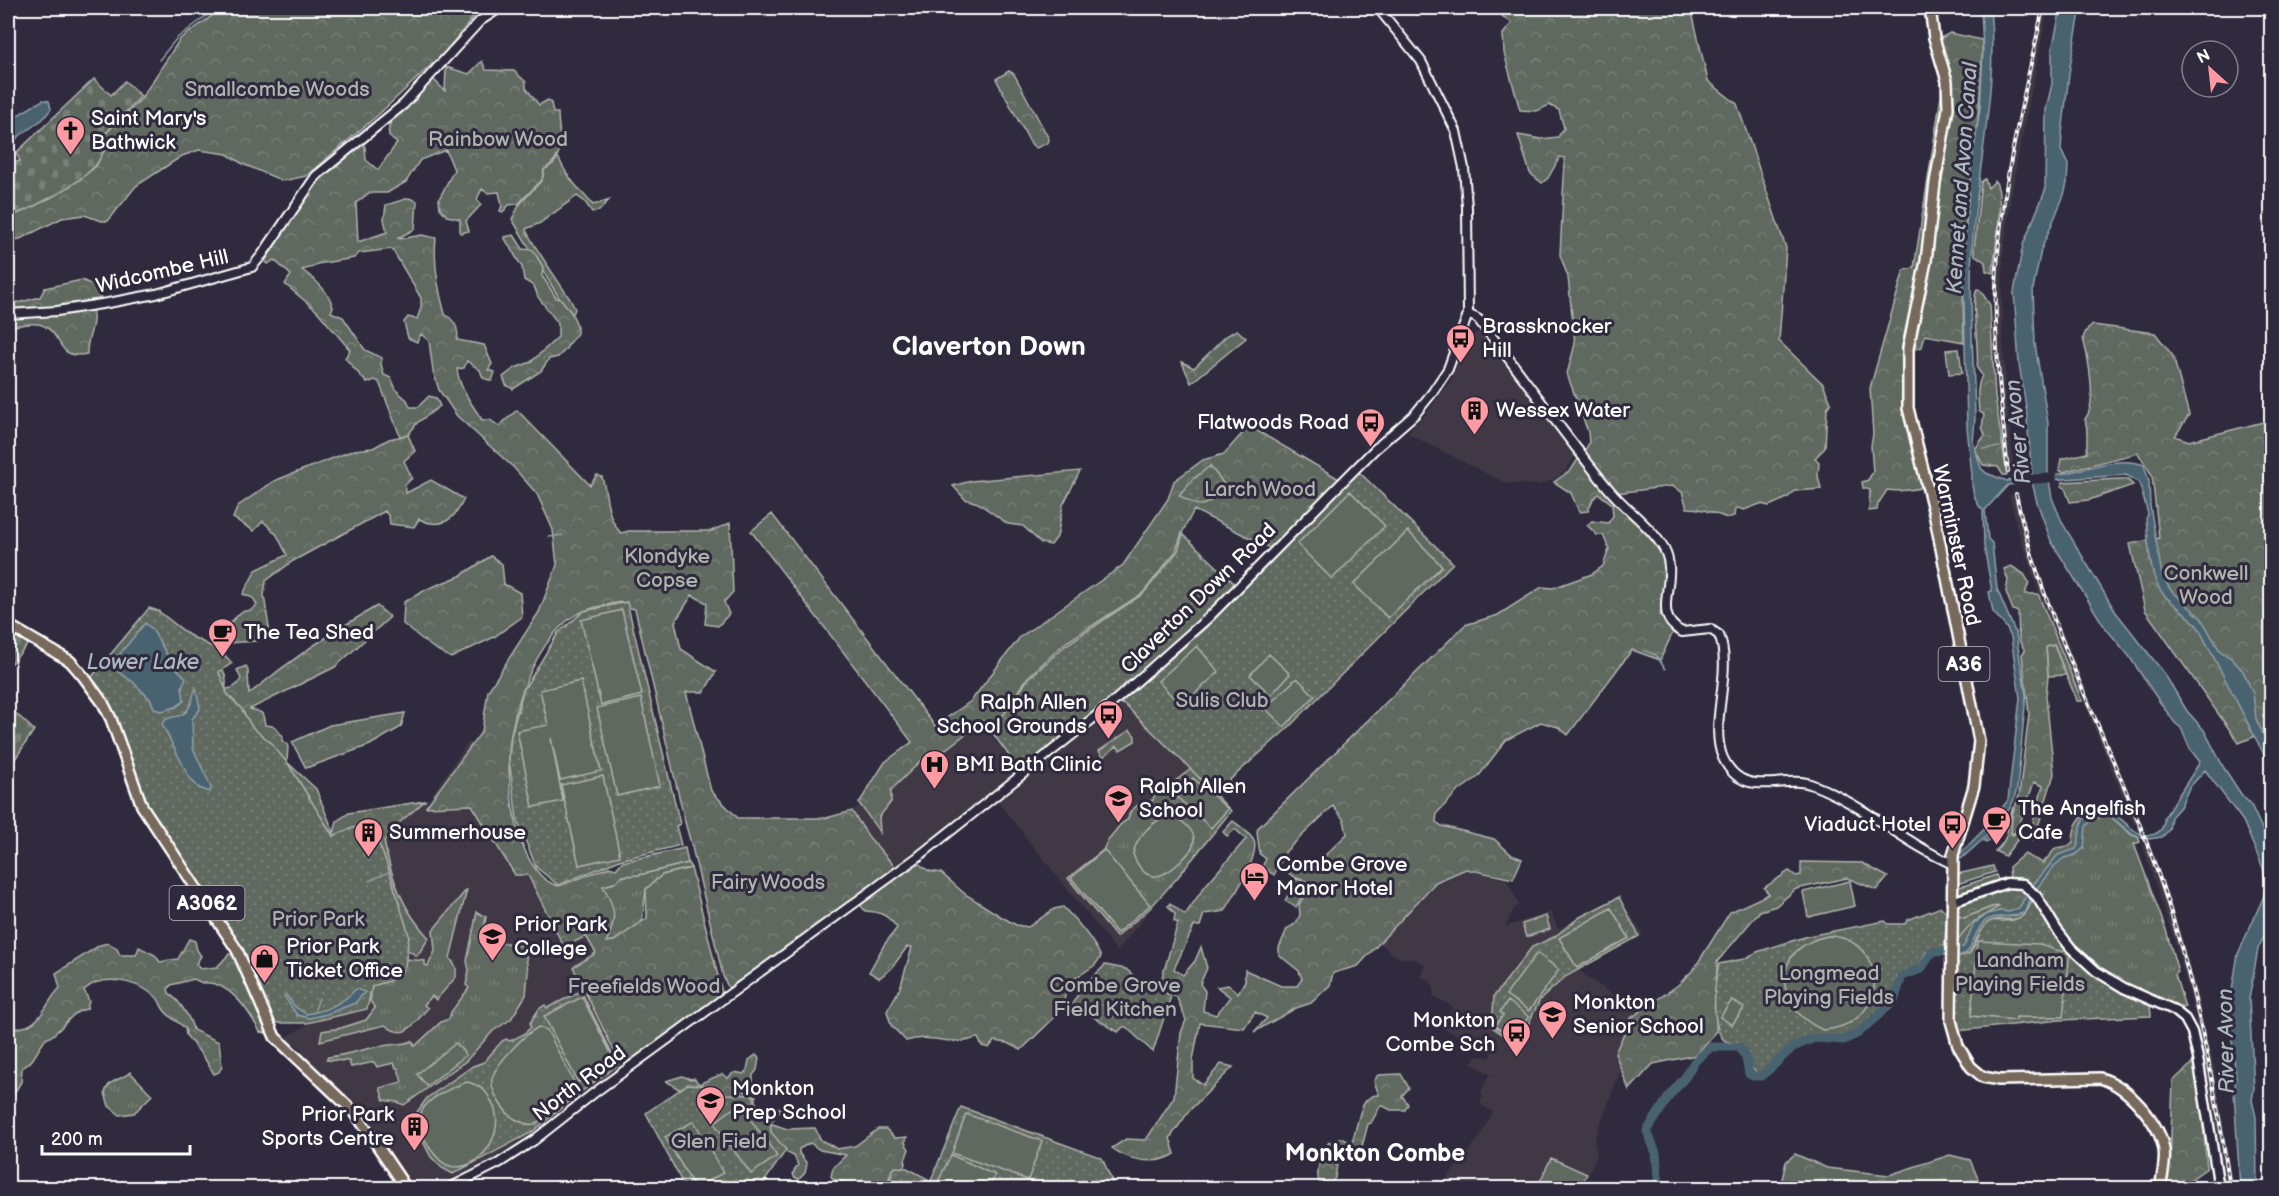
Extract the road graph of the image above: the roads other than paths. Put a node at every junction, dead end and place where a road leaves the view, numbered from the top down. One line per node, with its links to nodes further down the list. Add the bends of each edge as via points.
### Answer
1 (500, 8): 4 (street, Widcombe Hill, via 480,21 404,104 316,176 252,267 156,294 57,311)
2 (1378, 8): 5 (street, Claverton Down Road, via 1420,61 1456,131 1467,207)
3 (1930, 8): 7 (main road, Warminster Road / A36, via 1947,81 1948,108 1926,261 1908,348 1907,393 1979,741 1974,786)
4 (8, 314)
5 (1468, 314): 7 (street, via 1485,327 1611,493 1663,547 1670,576 1665,613 1671,624 1682,632 1710,629 1719,635 1724,657 1719,738 1723,758 1734,773 1753,783 1813,784 1933,856); 9 (street, Claverton Down Road, via 1448,369 1415,414 1374,450 1201,624 1025,774)
6 (8, 625): 10 (main road, A3062, via 70,662 103,703 142,806 237,950 275,1037 356,1114)
7 (1951, 860): 8 (main road, Warminster Road / A36)
8 (1952, 902): 12 (main road, Warminster Road / A36, via 1950,1012 1958,1046 1971,1067 1983,1077 1999,1080 2100,1078 2118,1085 2153,1123 2162,1140 2165,1157); 13 (main road, via 2016,882 2031,890 2066,942 2096,971 2185,1019 2198,1058)
9 (725, 998): 11 (street, North Road, via 532,1141)
10 (406, 1188)
11 (449, 1188)
12 (2160, 1188)
13 (2219, 1188)

